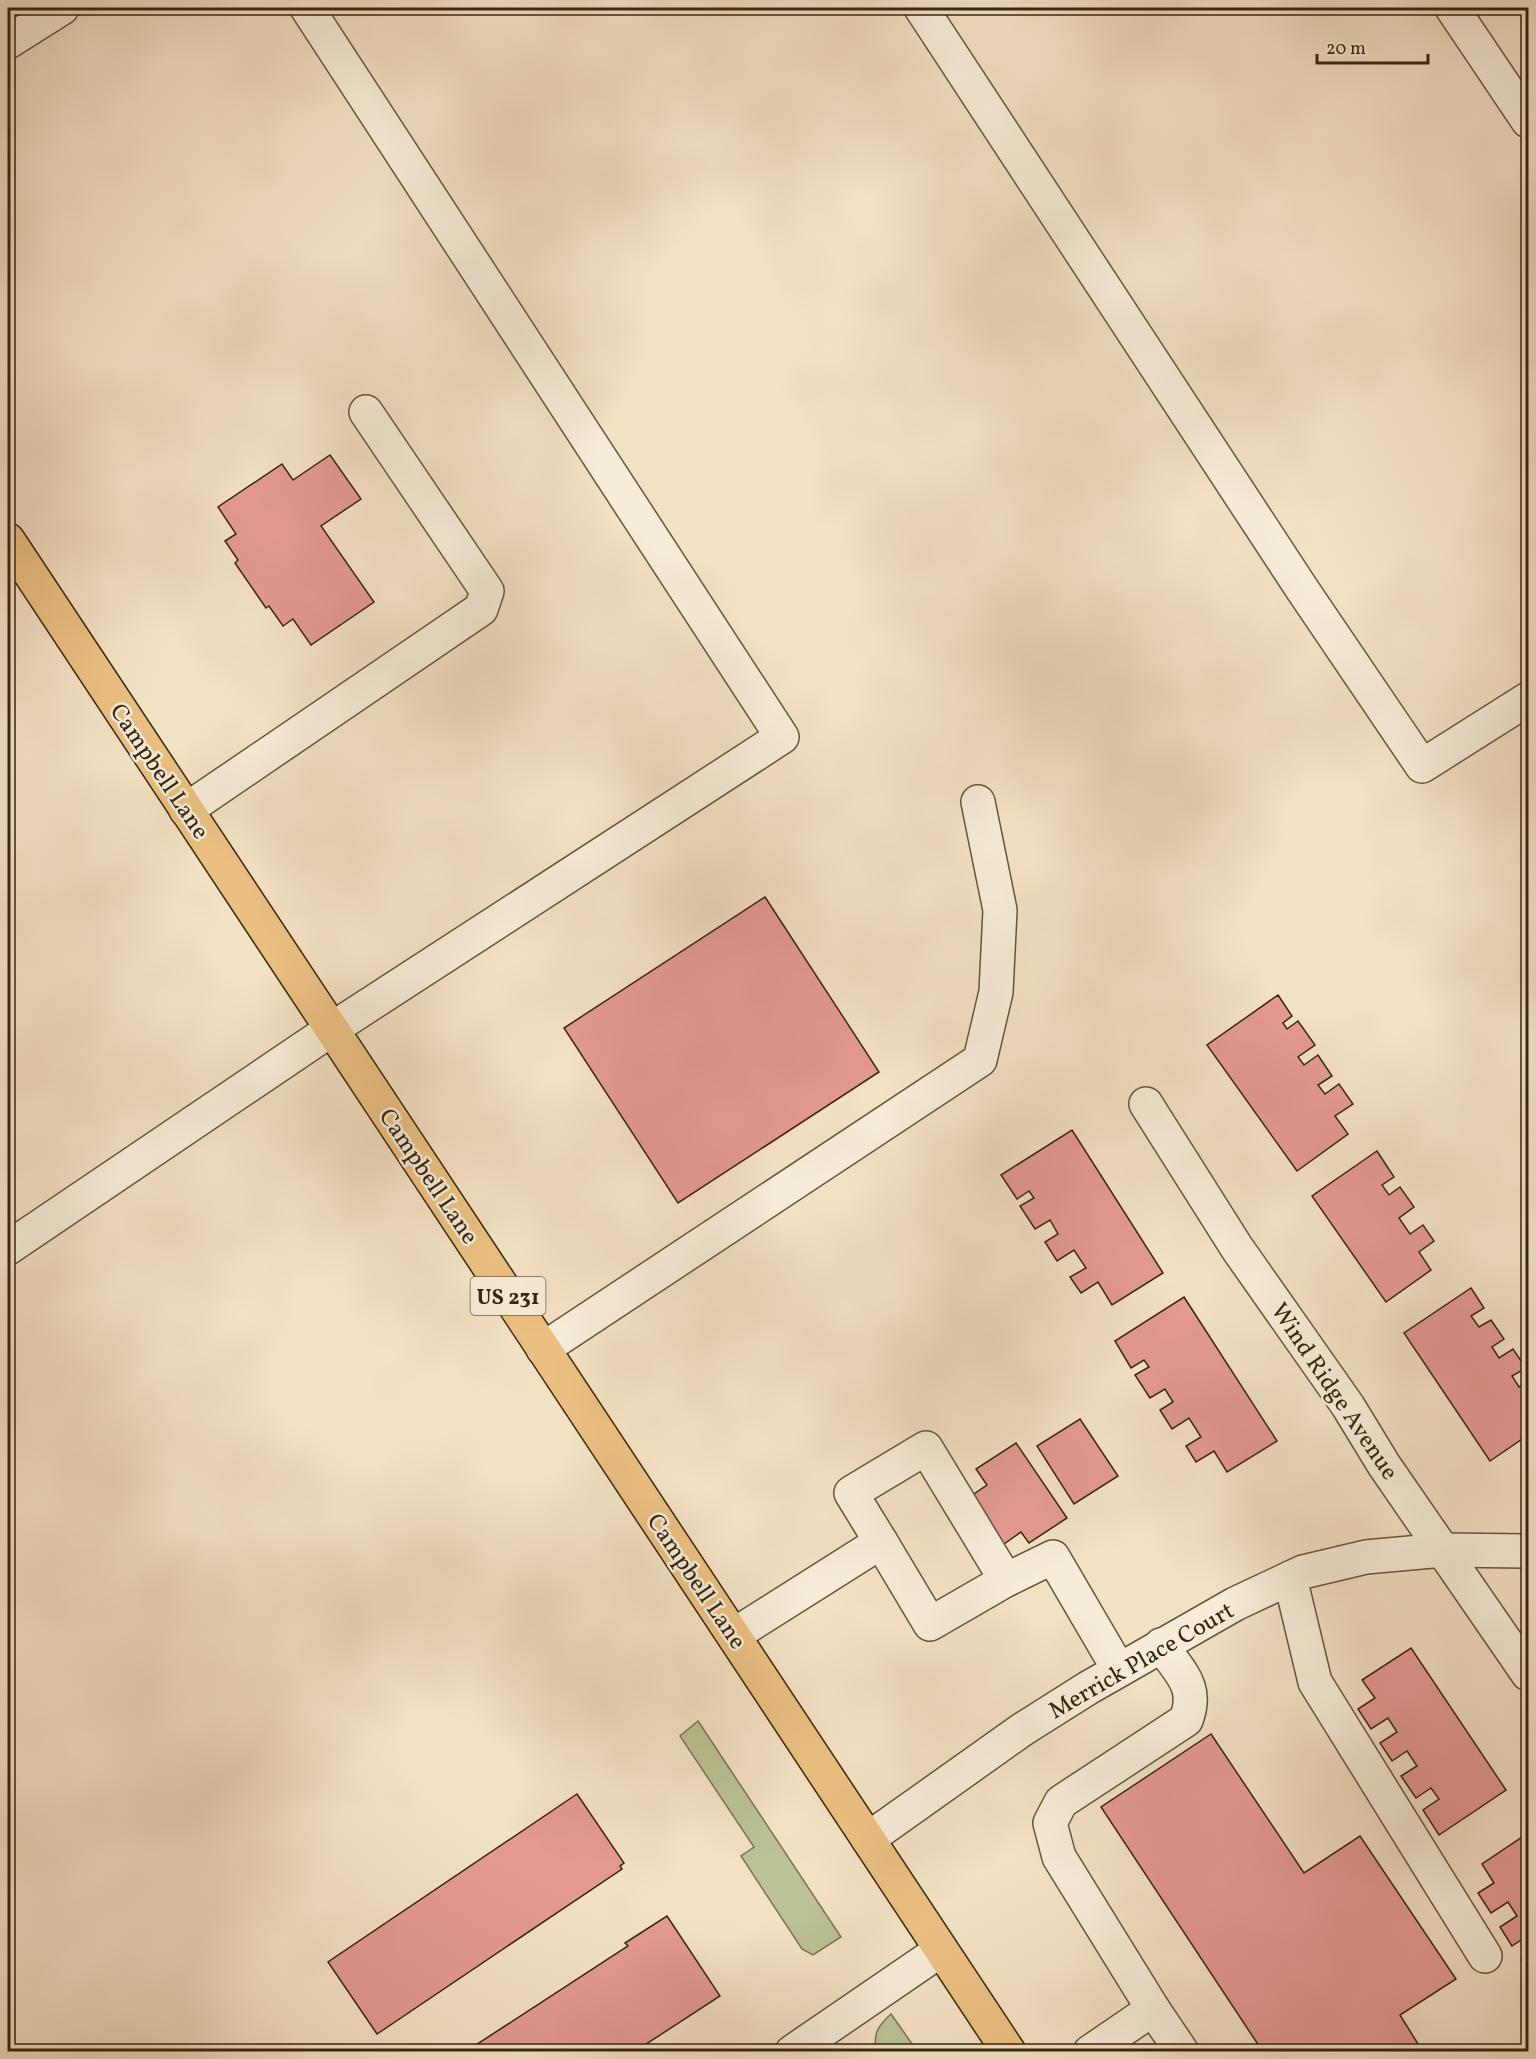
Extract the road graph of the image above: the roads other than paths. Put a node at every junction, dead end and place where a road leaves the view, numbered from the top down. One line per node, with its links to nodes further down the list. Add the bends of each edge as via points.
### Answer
1 (62, 8): 5 (street)
2 (307, 8): 12 (street, via 782,737)
3 (921, 8): 9 (street, via 1422,766)
4 (1452, 8): 6 (street)
5 (8, 42)
6 (1528, 121)
7 (366, 412): 11 (street, via 487,591 481,609)
8 (8, 540): 11 (main road, Campbell Lane / US 231)
9 (1528, 699)
10 (978, 802): 15 (street, via 1000,910 996,992 980,1060)
11 (186, 810): 12 (main road, Campbell Lane / US 231)
12 (332, 1029): 14 (street); 15 (main road, Campbell Lane / US 231)
13 (1146, 1104): 17 (street, Wind Ridge Avenue, via 1237,1248)
14 (8, 1248)
15 (543, 1349): 21 (main road, Campbell Lane / US 231)
16 (881, 1542): 20 (street, via 930,1624); 20 (street, via 851,1493 926,1448); 21 (street)
17 (1443, 1550): 18 (street, Merrick Place Court); 19 (street, Merrick Place Court, via 1336,1562); 24 (street, Wind Ridge Avenue)
18 (1528, 1551)
19 (1290, 1578): 22 (street, Merrick Place Court); 27 (street, via 1315,1682)
20 (1006, 1581): 23 (street, via 1053,1557)
21 (734, 1635): 25 (main road, Campbell Lane / US 231)
22 (1161, 1645): 23 (street, Merrick Place Court); 28 (street, via 1191,1689 1192,1704 1186,1720 1061,1802 1050,1822 1059,1857)
23 (1119, 1670): 25 (street, Merrick Place Court, via 1023,1730)
24 (1528, 1674)
25 (868, 1839): 26 (main road, Campbell Lane / US 231)
26 (941, 1950): 29 (street); 30 (main road, Campbell Lane / US 231)
27 (1485, 1956)
28 (1153, 2009): 31 (street); 32 (street)
29 (792, 2052)
30 (1009, 2052)
31 (1090, 2052)
32 (1182, 2052)

